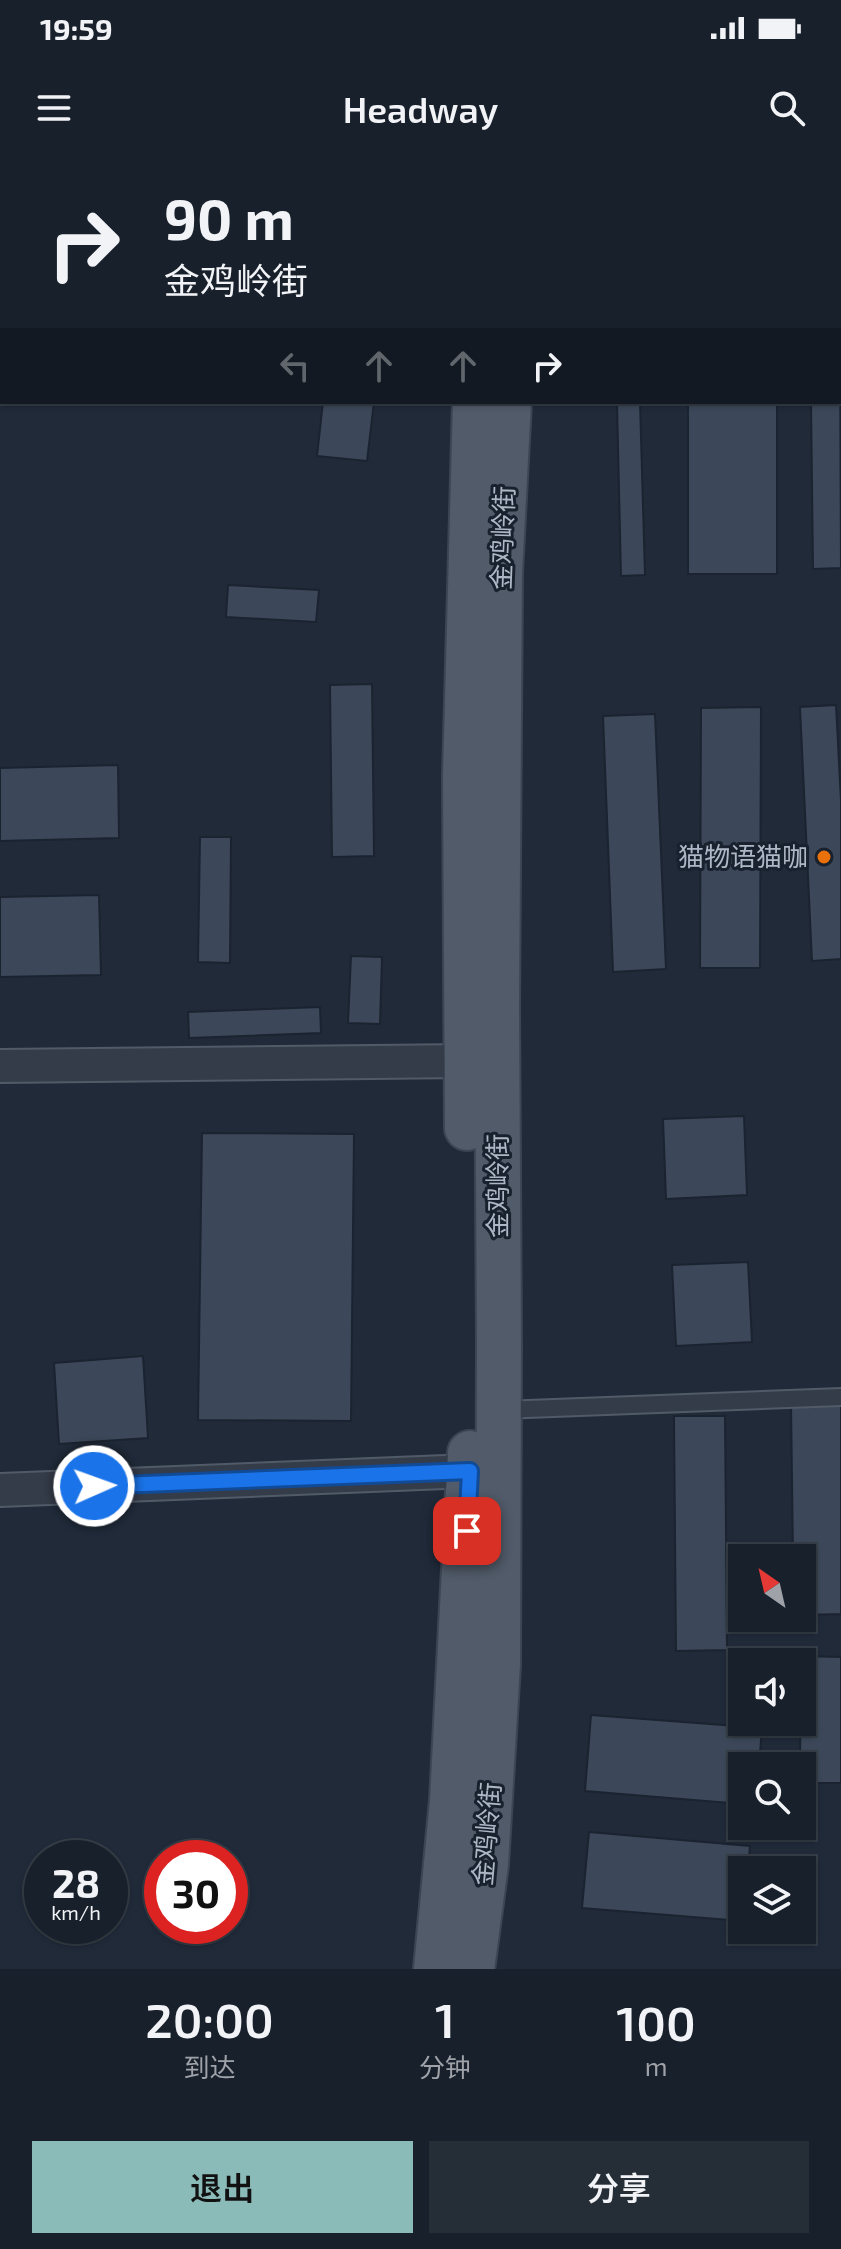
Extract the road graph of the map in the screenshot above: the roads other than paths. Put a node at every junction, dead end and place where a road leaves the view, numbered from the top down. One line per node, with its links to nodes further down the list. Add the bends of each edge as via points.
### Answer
1 (475, 404): 3 (main road, 金鸡岭街, via 465,777)
2 (509, 404): 6 (main road, 金鸡岭街, via 500,587)
3 (467, 1061): 4 (street); 7 (main road, 金鸡岭街)
4 (0, 1066)
5 (841, 1397): 6 (lane)
6 (499, 1410): 10 (main road, 金鸡岭街, via 498,1664 486,1864)
7 (470, 1471): 8 (street); 9 (main road, 金鸡岭街, via 452,1801)
8 (0, 1490)
9 (436, 1969)
10 (472, 1969)

